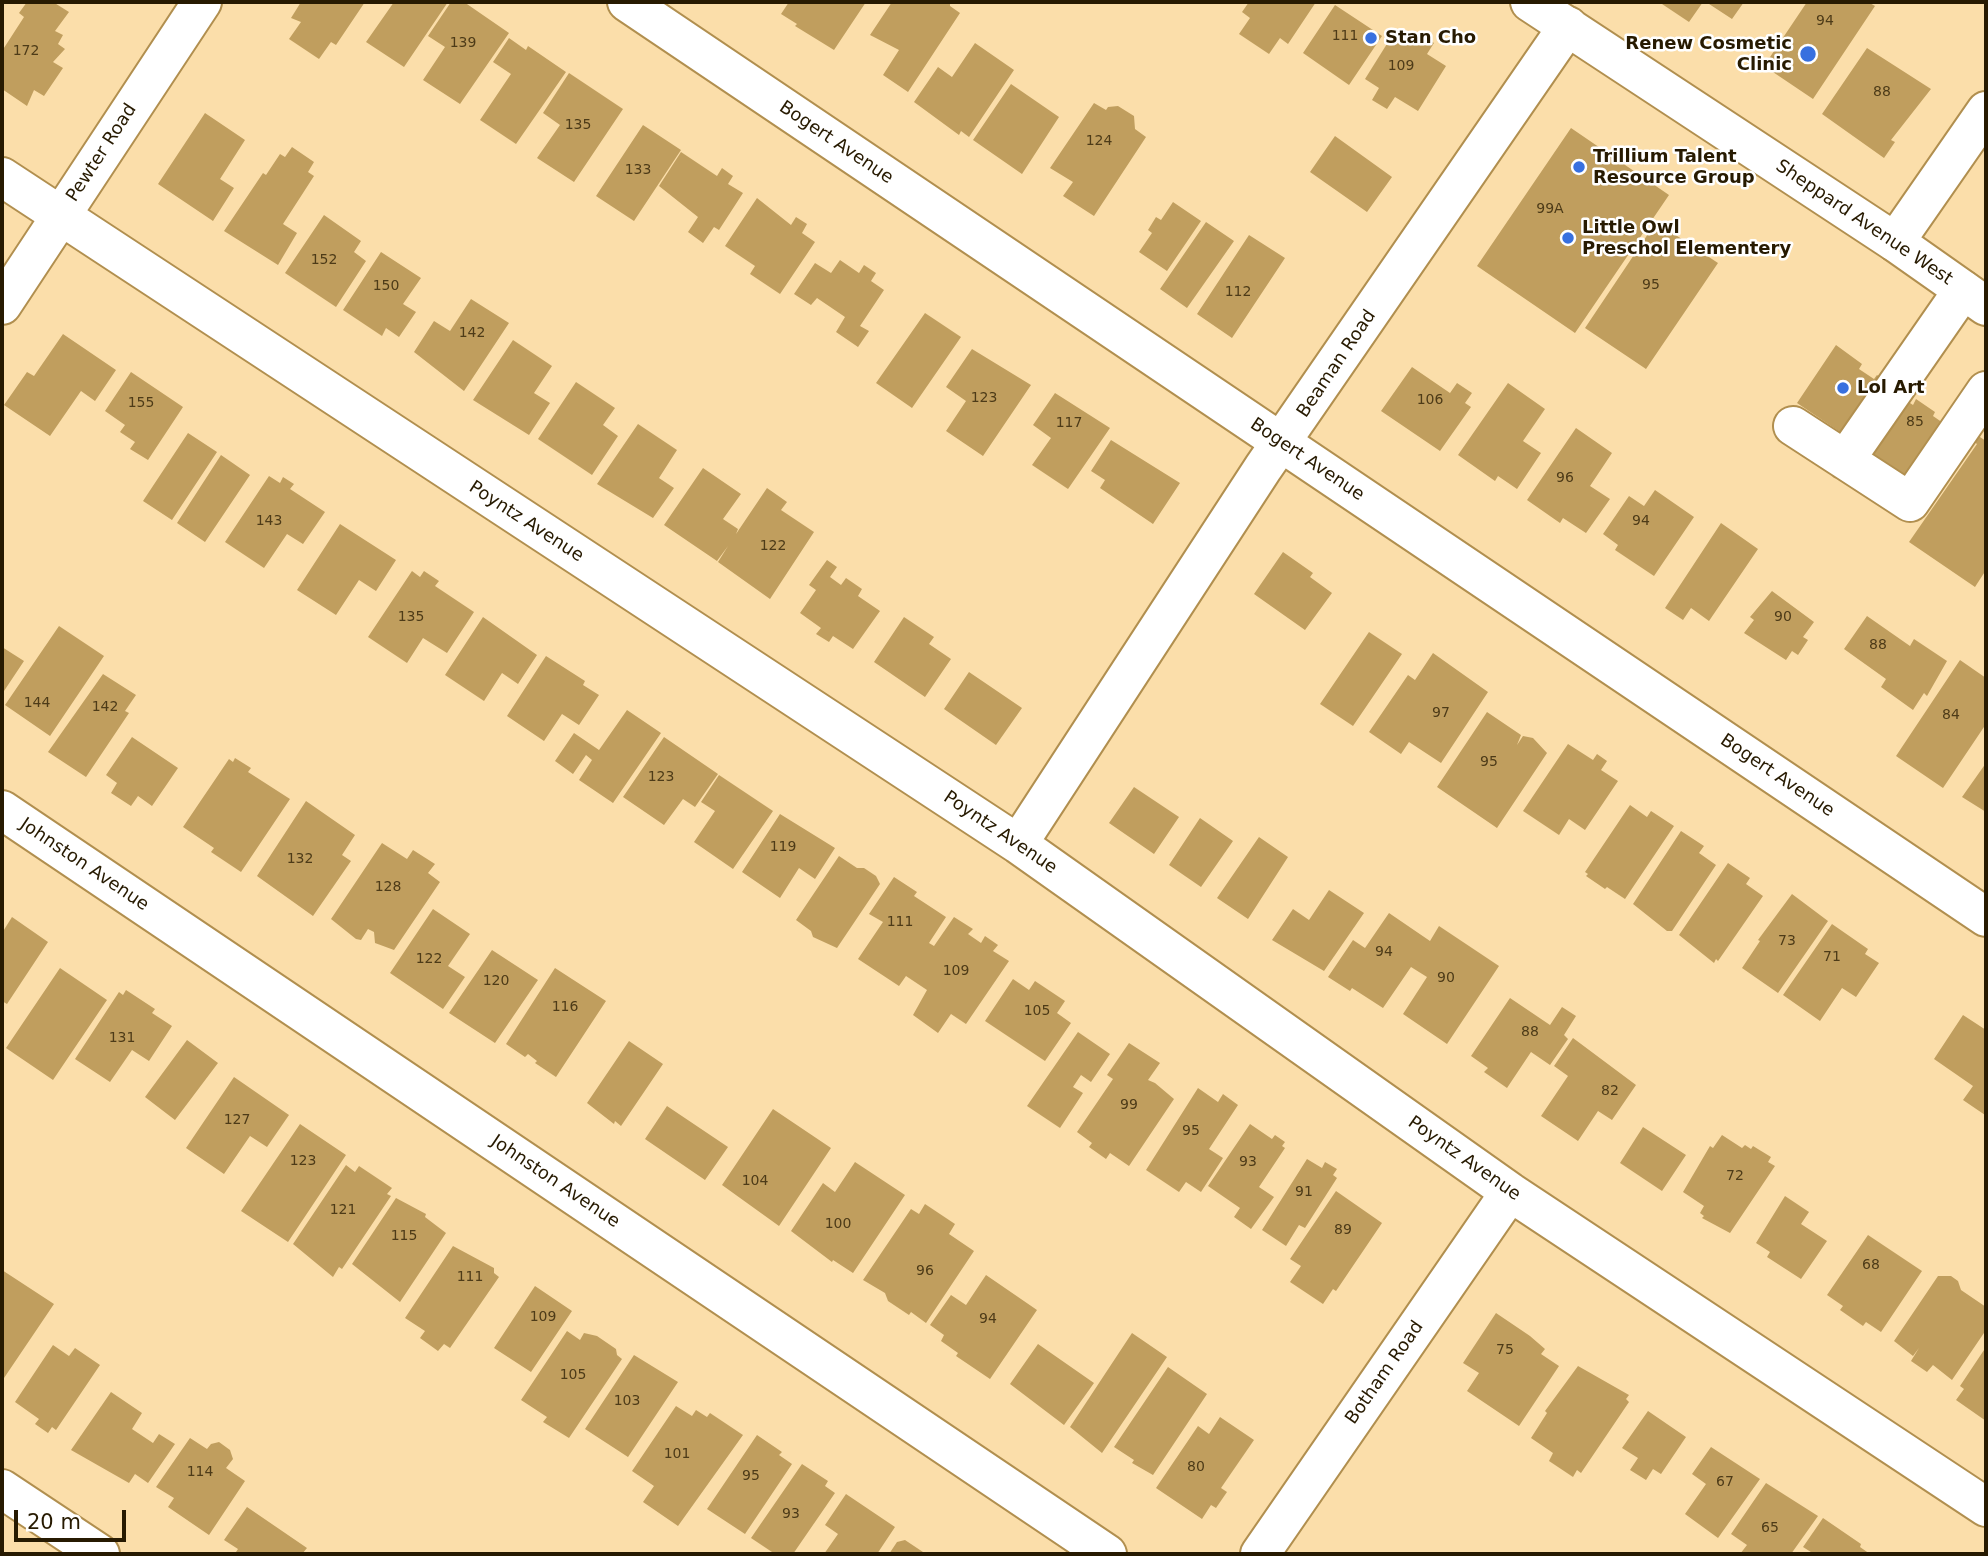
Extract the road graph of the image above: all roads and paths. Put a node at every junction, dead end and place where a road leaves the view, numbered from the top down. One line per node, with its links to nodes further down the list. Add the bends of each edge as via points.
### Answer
1 (202, 2): 7 (street, Pewter Road)
2 (627, 2): 13 (street, Bogert Avenue)
3 (1530, 2): 4 (street, Sheppard Avenue West)
4 (1568, 26): 8 (street, Sheppard Avenue West); 13 (street, Beaman Road)
5 (1986, 111): 8 (street)
6 (2, 177): 7 (street, Poyntz Avenue)
7 (61, 216): 10 (street, Pewter Road); 16 (street, Poyntz Avenue)
8 (1895, 242): 9 (street, Sheppard Avenue West)
9 (1975, 298): 14 (street)
10 (2, 305)
11 (1986, 391): 14 (street, via 1910,502)
12 (1793, 426): 14 (street)
13 (1282, 443): 16 (street, Beaman Road); 17 (street, Bogert Avenue)
14 (1845, 460)
15 (2, 810): 22 (street, Johnston Avenue)
16 (1018, 844): 18 (street, Poyntz Avenue)
17 (1986, 917)
18 (1510, 1192): 20 (street, Poyntz Avenue); 23 (street, Botham Road)
19 (2, 1489): 21 (street)
20 (1986, 1507)
21 (100, 1554)
22 (1107, 1554)
23 (1260, 1554)

